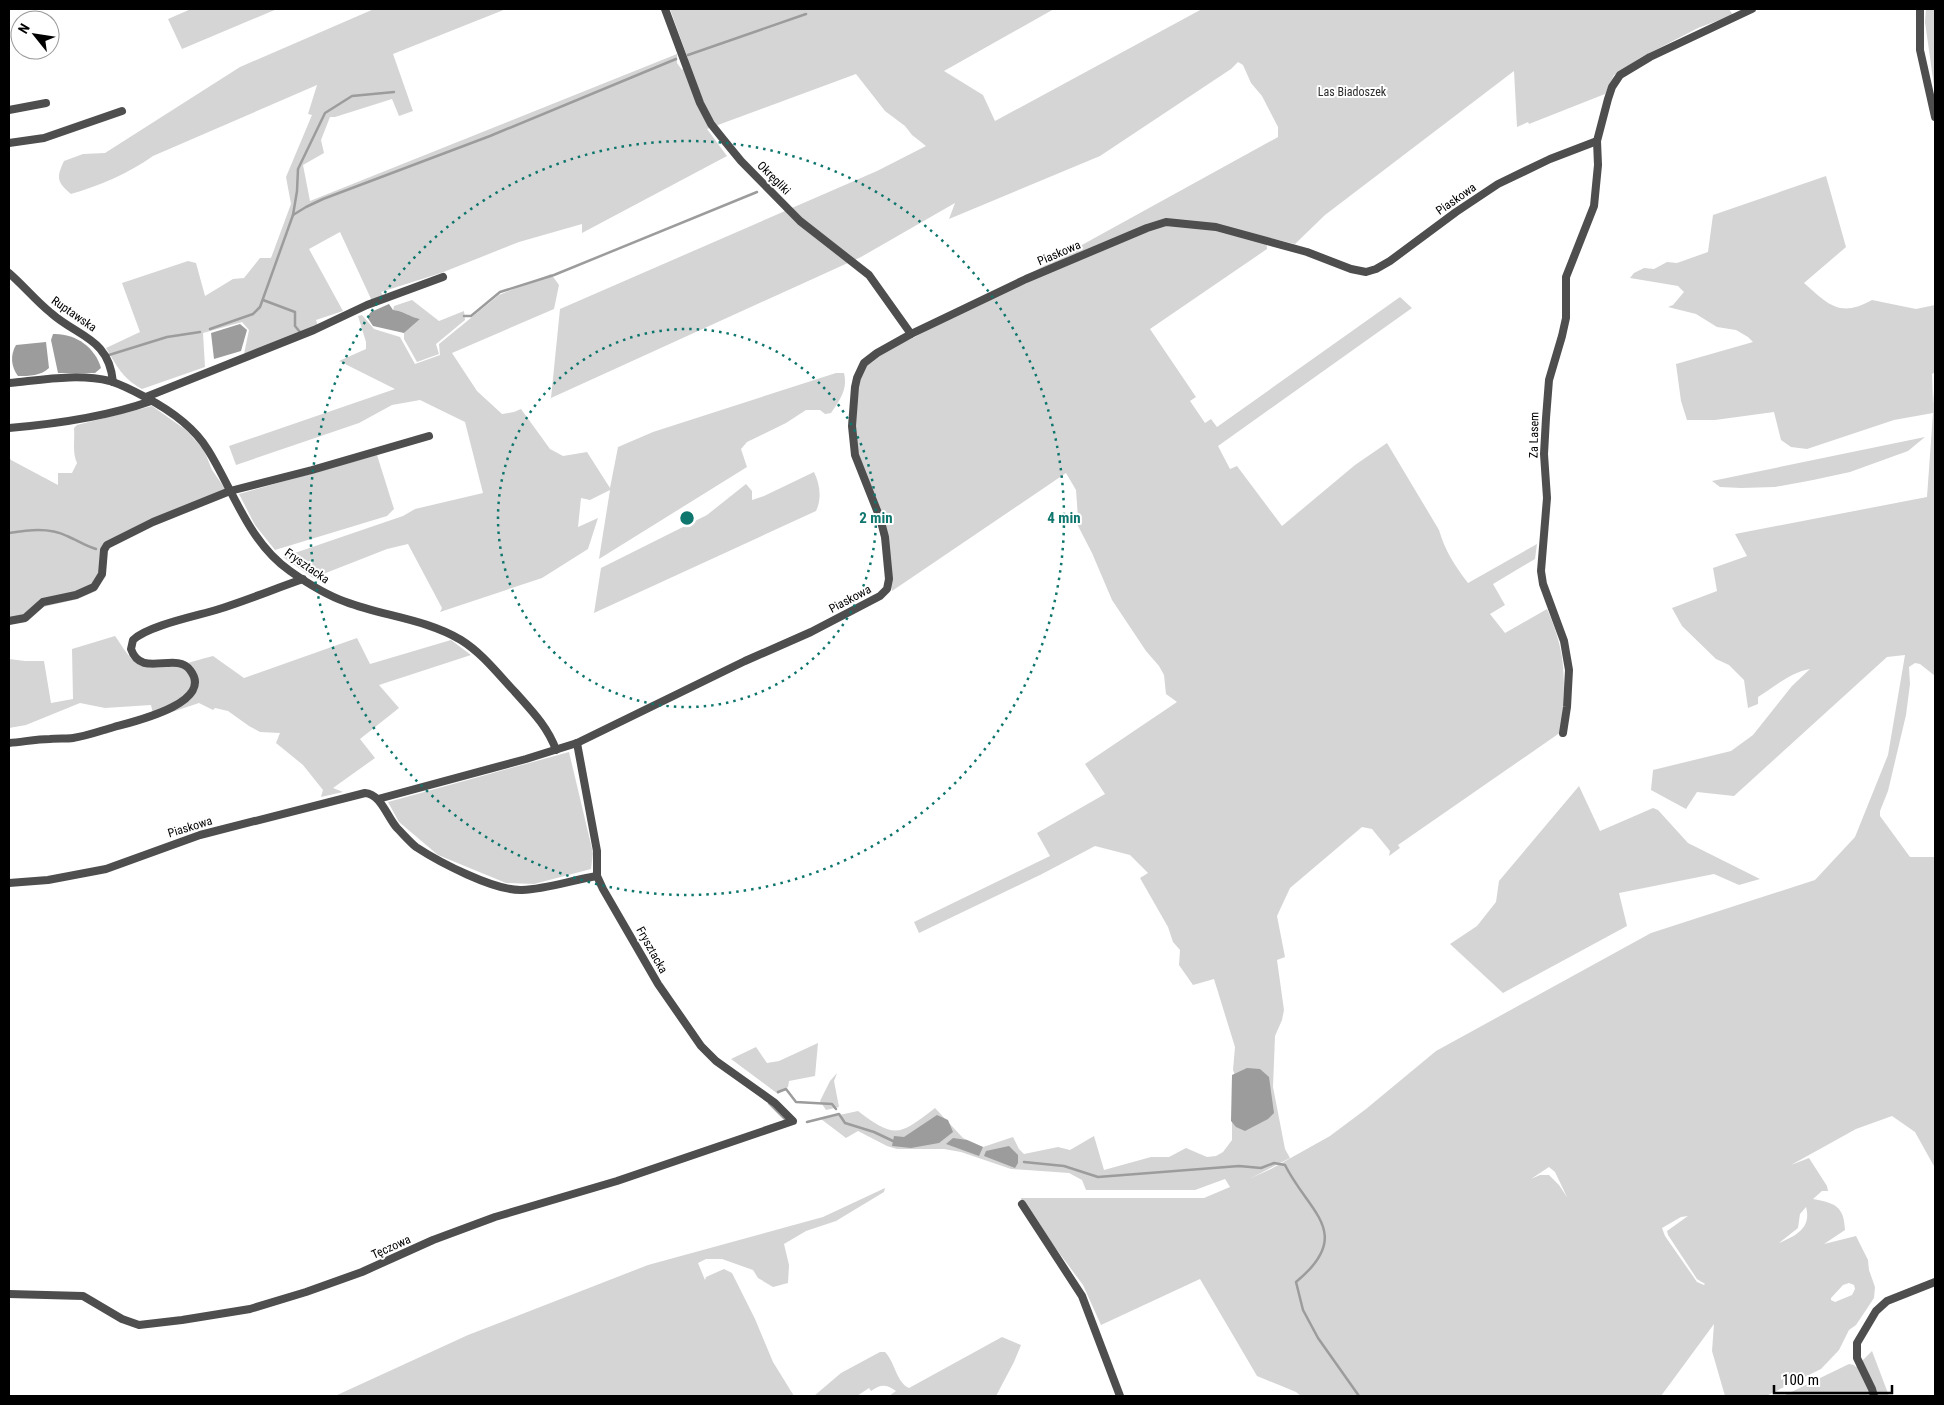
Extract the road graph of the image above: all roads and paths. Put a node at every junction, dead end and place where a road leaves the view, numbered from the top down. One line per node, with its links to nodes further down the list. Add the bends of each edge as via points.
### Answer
1 (665, 9): 12 (street, Okręgliki, via 711,124 800,221 869,276)
2 (1752, 9): 8 (street, via 1658,52 1620,76 1610,93)
3 (1920, 9): 7 (street, via 1920,50)
4 (46, 103): 5 (street)
5 (9, 110)
6 (122, 112): 9 (street, via 44,138)
7 (1935, 117)
8 (1597, 141): 12 (street, Piaskowa, via 1498,184 1390,262 1370,271 1360,271 1308,252 1216,227 1166,222 1026,279); 21 (street, Za Lasem, via 1594,206 1566,277 1566,318 1549,380 1546,409 1546,498 1541,571 1566,648 1569,670)
9 (9, 143)
10 (9, 273): 13 (street, Ruptawska, via 52,315 100,347 109,364)
11 (442, 277): 15 (street, via 367,305)
12 (911, 334): 22 (street, Piaskowa, via 864,363 853,397 856,455 886,538 889,573 885,592 811,632)
13 (112, 382): 14 (street, Frysztacka, via 65,378); 15 (street, Frysztacka)
14 (9, 383)
15 (148, 399): 16 (street, via 135,407 88,417); 18 (street, Frysztacka, via 172,413 199,437)
16 (9, 428)
17 (429, 436): 18 (street)
18 (230, 491): 19 (street, Frysztacka, via 248,524 269,552); 20 (street, via 111,542 104,550 102,574 94,587 76,595 43,602 25,618)
19 (303, 579): 23 (street, via 136,636 130,645 135,658 148,664 178,663 187,666 192,673 193,687 186,699 171,708 142,720 73,738); 24 (street, Frysztacka, via 345,602 427,625 462,640 487,662 545,727)
20 (9, 621)
21 (1563, 732)
22 (577, 743): 24 (street, Piaskowa); 26 (street, Frysztacka, via 597,852)
23 (9, 744)
24 (556, 750): 25 (street, Piaskowa)
25 (378, 799): 26 (street, via 395,826 414,845 486,882 520,890); 27 (street, Piaskowa, via 369,793 358,794 200,835 106,869 48,880)
26 (597, 876): 28 (street, Frysztacka, via 658,984 702,1046)
27 (9, 883)
28 (793, 1121): 31 (street, Tęczowa, via 617,1181 495,1217 353,1275 250,1309 139,1325 83,1296)
29 (1022, 1204): 32 (street, via 1082,1296)
30 (1935, 1282): 33 (street, via 1887,1301 1876,1311 1857,1343 1857,1358)
31 (9, 1294)
32 (1120, 1396)
33 (1874, 1396)

